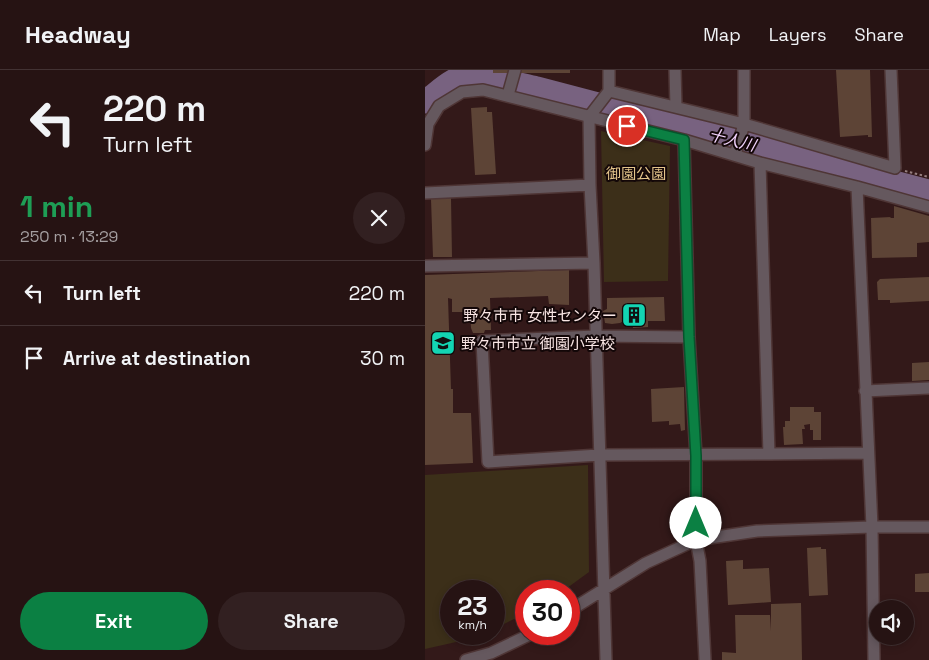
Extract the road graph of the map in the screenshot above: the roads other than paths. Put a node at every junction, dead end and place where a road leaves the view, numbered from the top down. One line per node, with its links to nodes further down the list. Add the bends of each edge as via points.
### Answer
1 (609, 70): 7 (street)
2 (675, 70): 8 (street)
3 (744, 70): 10 (street)
4 (891, 70): 10 (street, via 895,168)
5 (515, 71): 6 (street)
6 (509, 93): 9 (street); 12 (street, via 461,92 439,106 429,124)
7 (607, 93): 8 (street); 9 (street)
8 (676, 107): 10 (street)
9 (591, 114): 11 (street); 15 (street)
10 (743, 129): 13 (street)
11 (684, 140): 13 (street); 22 (street)
12 (425, 145)
13 (735, 152): 14 (street)
14 (760, 163): 16 (street); 26 (street)
15 (590, 185): 17 (street); 19 (street)
16 (857, 187): 18 (street); 24 (street)
17 (425, 194)
18 (929, 207)
19 (594, 263): 20 (street); 21 (street)
20 (425, 266)
21 (596, 336): 22 (street); 27 (street); 27 (street, via 482,341 488,462)
22 (689, 337): 28 (street)
23 (929, 388): 24 (street)
24 (865, 391): 25 (street)
25 (867, 453): 26 (street); 29 (street)
26 (769, 454): 28 (street)
27 (599, 456): 28 (street); 32 (street)
28 (696, 456): 31 (street)
29 (872, 527): 30 (street); 31 (street, via 757,531); 39 (street)
30 (929, 527)
31 (696, 540): 32 (street); 38 (street)
32 (603, 589): 33 (street); 37 (street)
33 (580, 604)
34 (515, 643): 35 (street)
35 (491, 656): 36 (street)
36 (466, 660)
37 (606, 660)
38 (705, 660)
39 (874, 660)

